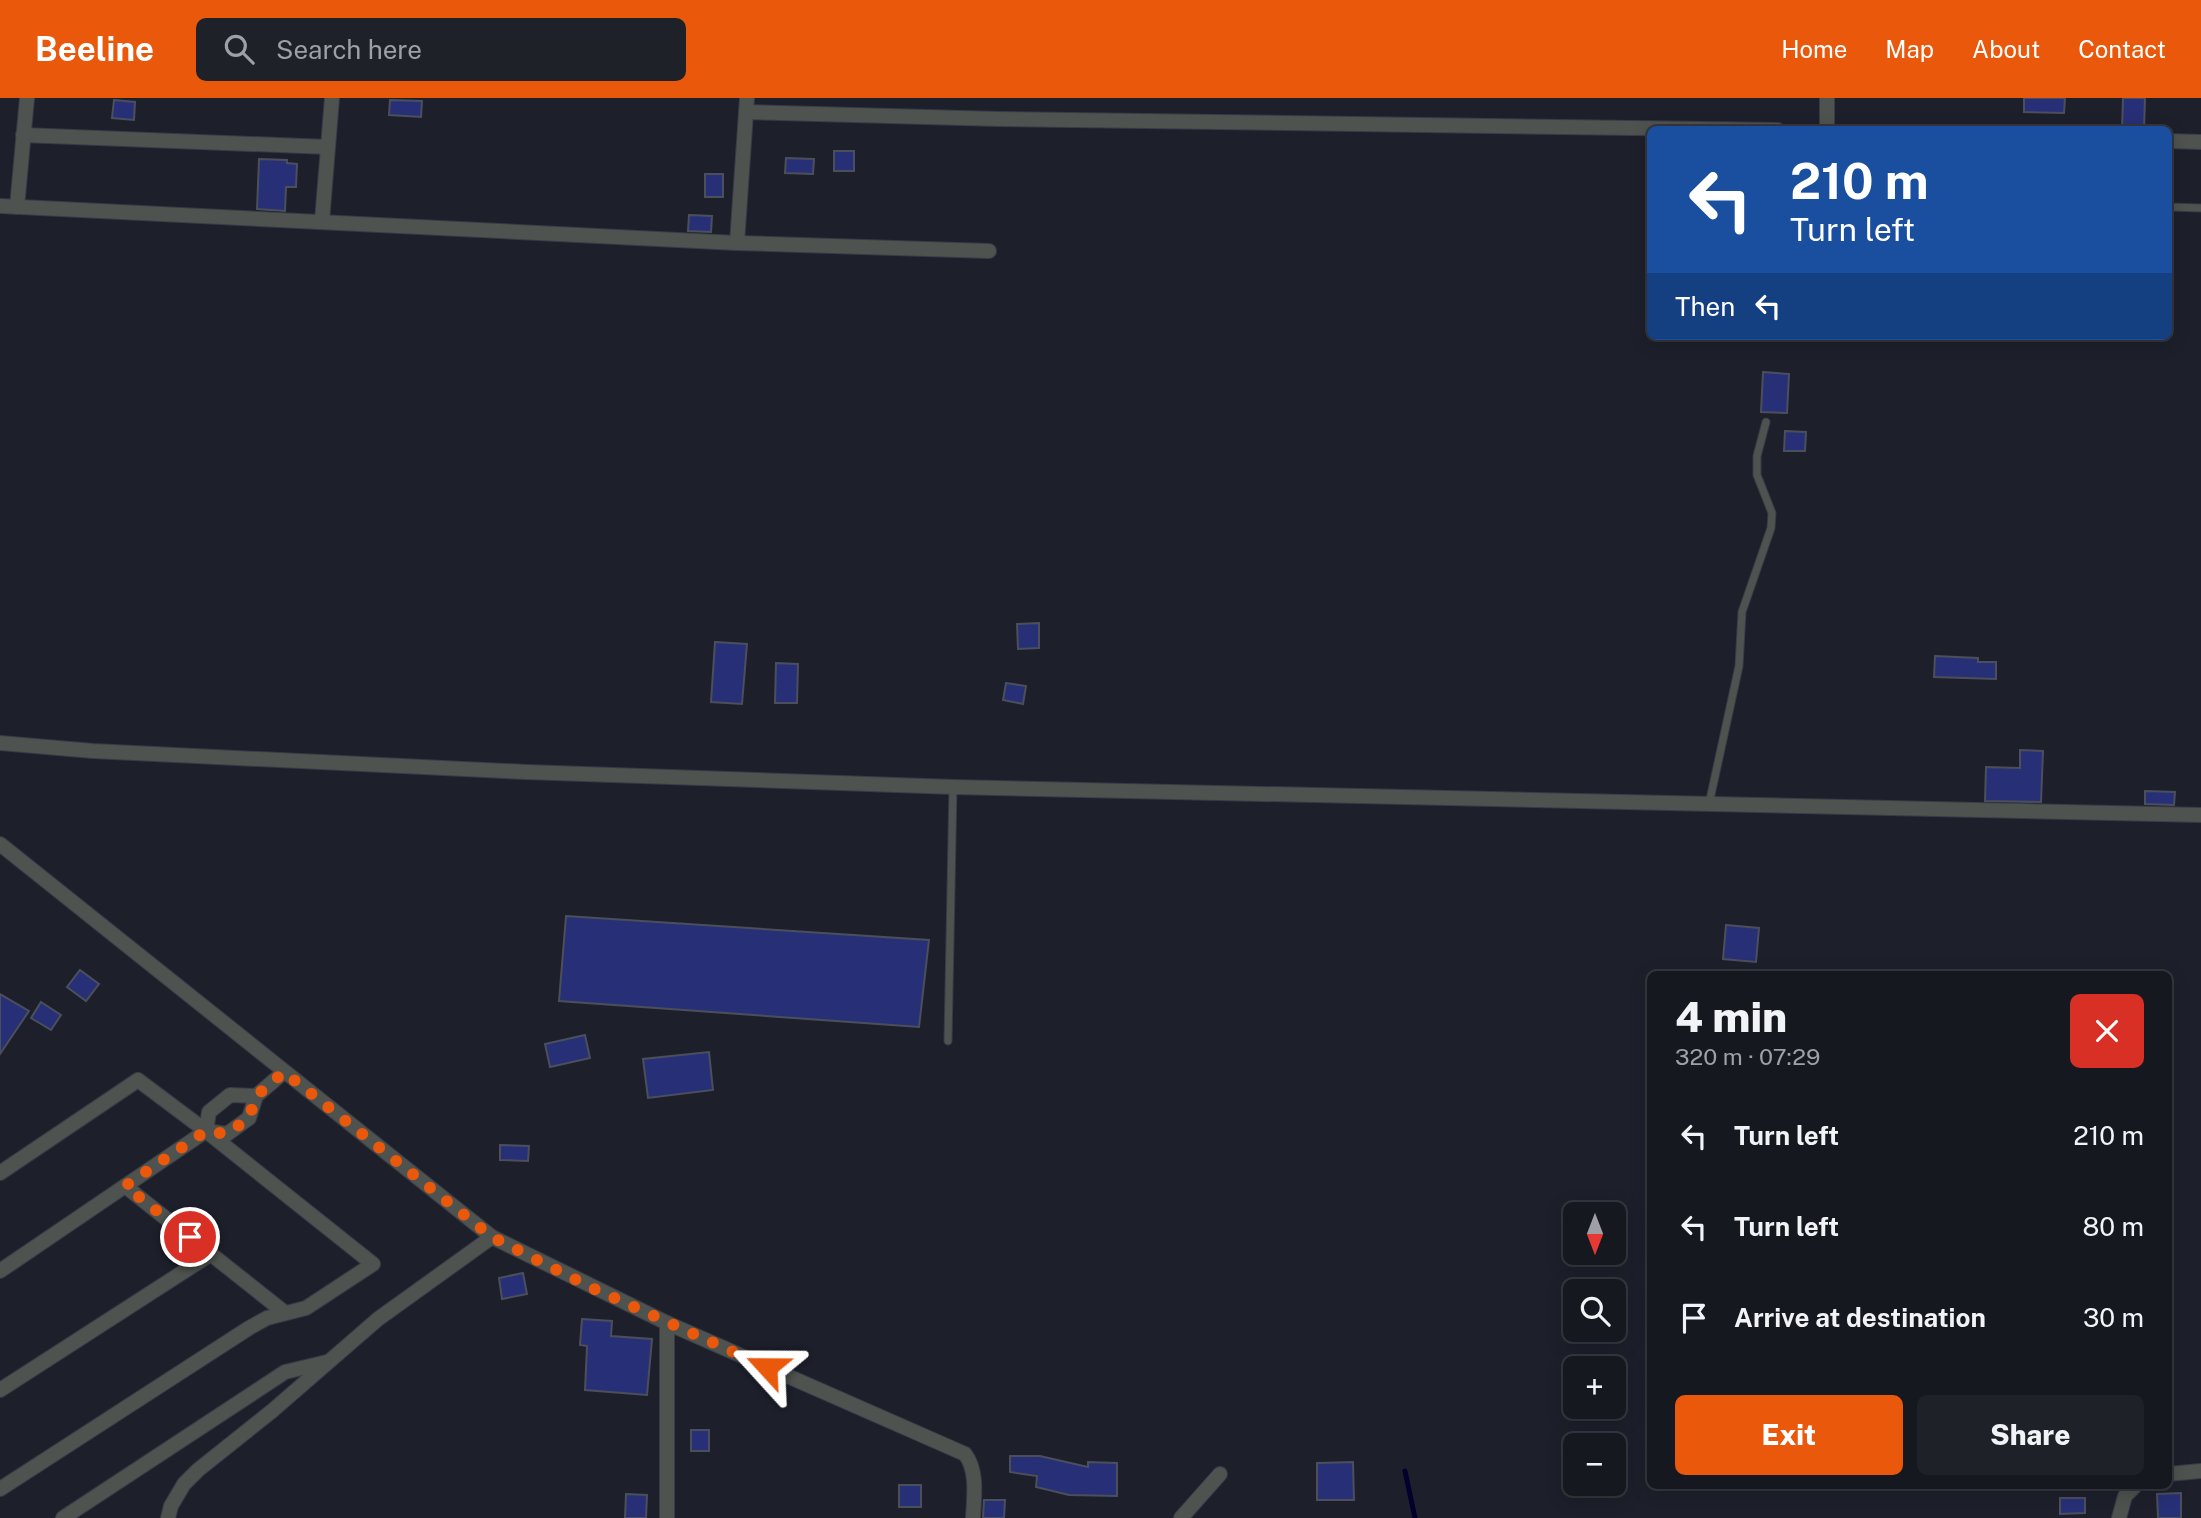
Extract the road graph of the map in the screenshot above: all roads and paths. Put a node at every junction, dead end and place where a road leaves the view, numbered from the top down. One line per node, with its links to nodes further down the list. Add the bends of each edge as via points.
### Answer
1 (27, 98): 7 (street)
2 (332, 98): 10 (street)
3 (1827, 98): 5 (street)
4 (747, 105): 6 (street, via 999,119); 16 (street)
5 (1827, 126)
6 (1647, 128)
7 (23, 135): 10 (street); 12 (street)
8 (2172, 142): 9 (street)
9 (2201, 142)
10 (328, 147): 15 (street)
11 (0, 206): 12 (street)
12 (17, 207): 15 (street)
13 (2172, 207): 14 (lane)
14 (2201, 208)
15 (322, 222): 16 (street)
16 (737, 243): 17 (street)
17 (989, 251)
18 (1766, 422): 21 (lane, via 1757,475 1772,513 1771,528 1742,612 1739,666)
19 (0, 743): 20 (street, via 498,771)
20 (953, 787): 21 (street); 24 (lane)
21 (1709, 805): 22 (street)
22 (2201, 815)
23 (0, 844): 25 (street)
24 (948, 1041)
25 (284, 1072): 26 (street); 30 (street)
26 (256, 1096): 27 (street, via 249,1118 227,1134); 27 (street, via 230,1096 209,1112)
27 (206, 1131): 28 (street, via 138,1080); 29 (street); 33 (street, via 373,1264 306,1308)
28 (0, 1174)
29 (125, 1186): 31 (street); 32 (street)
30 (492, 1237): 34 (street); 35 (street, via 378,1319)
31 (211, 1254): 33 (street); 36 (street)
32 (0, 1272)
33 (284, 1312): 40 (street, via 249,1328)
34 (667, 1323): 44 (street); 45 (street, via 965,1454 973,1473)
35 (328, 1362): 42 (street, via 285,1372); 43 (street, via 198,1470 184,1484)
36 (0, 1390)
37 (2201, 1471): 39 (street)
38 (1220, 1474): 46 (street)
39 (2172, 1475)
40 (0, 1489)
41 (2132, 1489): 47 (street, via 2125,1496)
42 (63, 1518)
43 (169, 1518)
44 (667, 1518)
45 (973, 1518)
46 (1181, 1518)
47 (2119, 1518)

